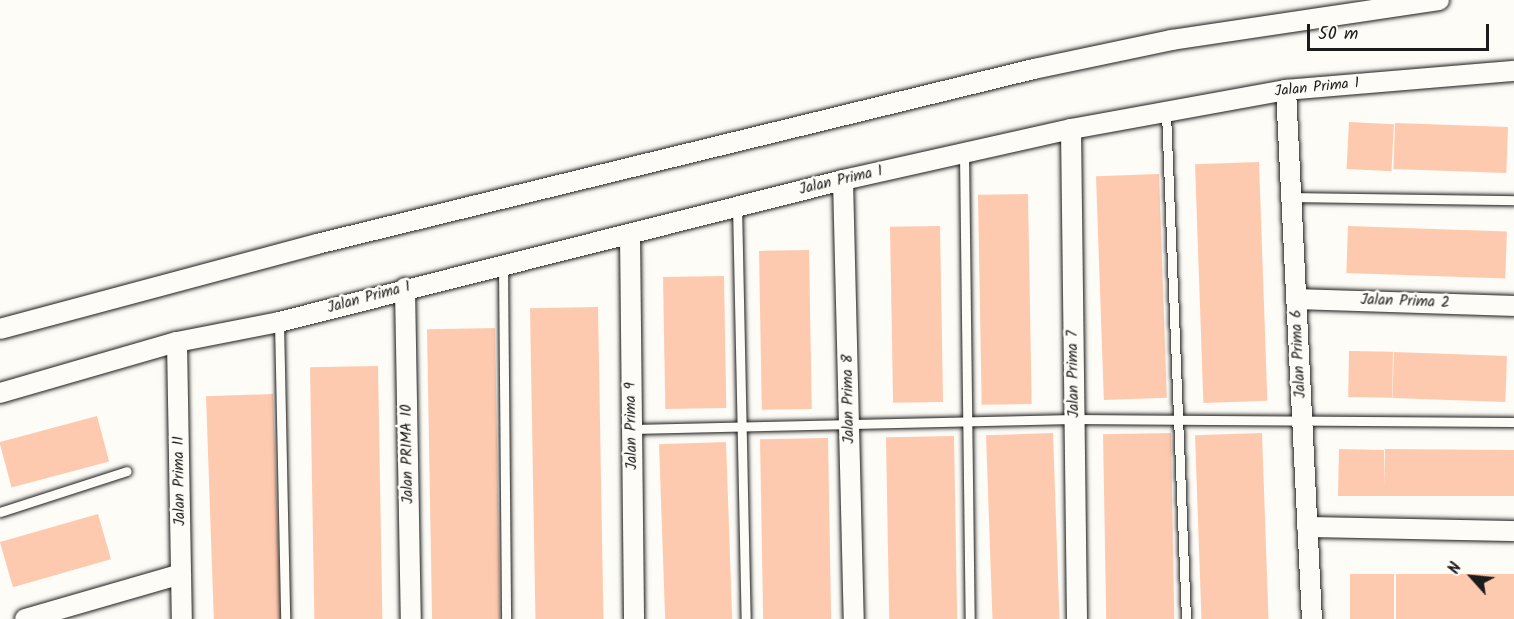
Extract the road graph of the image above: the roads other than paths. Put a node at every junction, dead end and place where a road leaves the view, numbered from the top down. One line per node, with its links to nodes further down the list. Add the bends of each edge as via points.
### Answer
1 (1439, 0): 2 (street)
2 (1370, 4): 18 (street, via 1034,69 306,246)
3 (1514, 70): 4 (street, Jalan Prima 1)
4 (1286, 90): 5 (street, Jalan Prima 1); 9 (street, Jalan Prima 6)
5 (1166, 109): 6 (street, Jalan Prima 1); 22 (lane)
6 (1071, 129): 7 (street, Jalan Prima 1); 21 (street, Jalan Prima 7)
7 (964, 153): 8 (street, Jalan Prima 1); 24 (lane)
8 (843, 180): 11 (street, Jalan Prima 1); 26 (street, Jalan Prima 8)
9 (1292, 197): 10 (lane); 15 (street, Jalan Prima 6)
10 (1514, 200)
11 (737, 206): 12 (street, Jalan Prima 1); 27 (lane)
12 (630, 234): 13 (street, Jalan Prima 1); 28 (street, Jalan Prima 9)
13 (503, 263): 14 (street, Jalan Prima 1); 38 (lane)
14 (405, 288): 17 (street, Jalan Prima 1); 37 (street, Jalan PR1MA 10)
15 (1297, 299): 16 (street, Jalan Prima 2); 23 (street, Jalan Prima 6)
16 (1514, 306)
17 (279, 321): 19 (street, Jalan Prima 1); 36 (lane)
18 (0, 329)
19 (177, 342): 20 (street, Jalan Prima 1); 33 (street, Jalan Prima 11)
20 (0, 393)
21 (1074, 419): 22 (lane); 24 (lane); 43 (street, Jalan Prima 7)
22 (1178, 420): 23 (lane); 44 (lane)
23 (1302, 420): 25 (lane); 31 (street, Jalan Prima 6)
24 (967, 422): 26 (lane); 42 (lane)
25 (1514, 422)
26 (849, 424): 27 (lane); 41 (street, Jalan Prima 8)
27 (742, 426): 28 (lane); 40 (lane)
28 (632, 429): 39 (street, Jalan Prima 9)
29 (127, 471): 30 (lane)
30 (0, 512)
31 (1307, 527): 32 (street); 45 (street, Jalan Prima 6)
32 (1514, 531)
33 (181, 574): 34 (street); 35 (street, Jalan Prima 11)
34 (25, 619)
35 (182, 619)
36 (285, 619)
37 (411, 619)
38 (506, 619)
39 (634, 619)
40 (746, 619)
41 (854, 619)
42 (970, 619)
43 (1077, 619)
44 (1186, 619)
45 (1312, 619)

